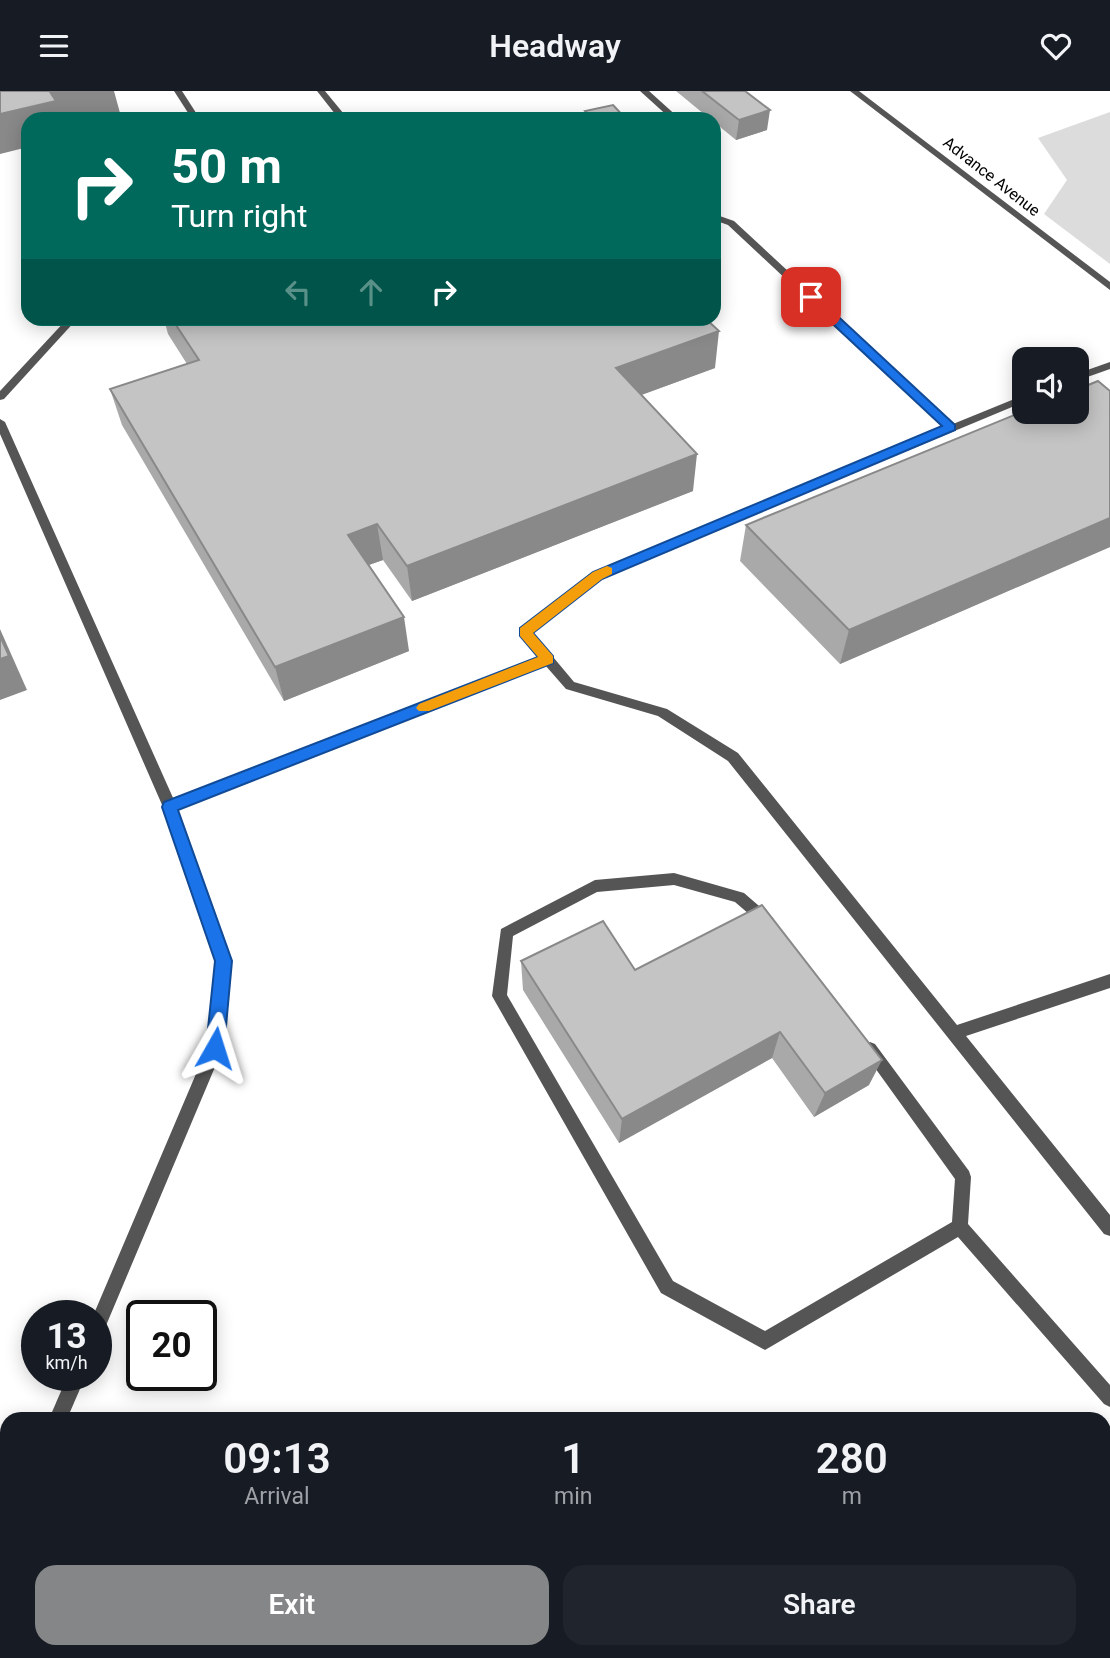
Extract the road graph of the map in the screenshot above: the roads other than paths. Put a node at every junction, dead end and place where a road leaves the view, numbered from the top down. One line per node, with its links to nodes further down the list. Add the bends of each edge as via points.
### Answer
1 (178, 91): 5 (street)
2 (321, 91): 6 (street)
3 (644, 91): 7 (street)
4 (854, 91): 9 (street, Advance Avenue)
5 (192, 112)
6 (338, 112)
7 (668, 112)
8 (721, 220): 16 (street, via 731,223)
9 (1110, 288)
10 (66, 326): 13 (street)
11 (1110, 365): 12 (street)
12 (1089, 373)
13 (0, 397)
14 (1012, 403): 16 (street)
15 (0, 422): 18 (street)
16 (951, 428): 17 (street, via 598,575 525,632)
17 (548, 659): 18 (street); 21 (street, via 570,686 662,712 733,757)
18 (170, 807): 25 (street, via 223,961 215,1048)
19 (778, 930): 23 (street, via 738,897 674,879 595,885 506,933 499,996 667,1287 765,1341)
20 (1110, 981): 21 (street)
21 (954, 1033): 24 (street)
22 (862, 1038): 23 (street, via 963,1178)
23 (960, 1227): 27 (street)
24 (1110, 1228)
25 (108, 1300)
26 (69, 1391): 28 (street)
27 (1110, 1398)
28 (61, 1412)

